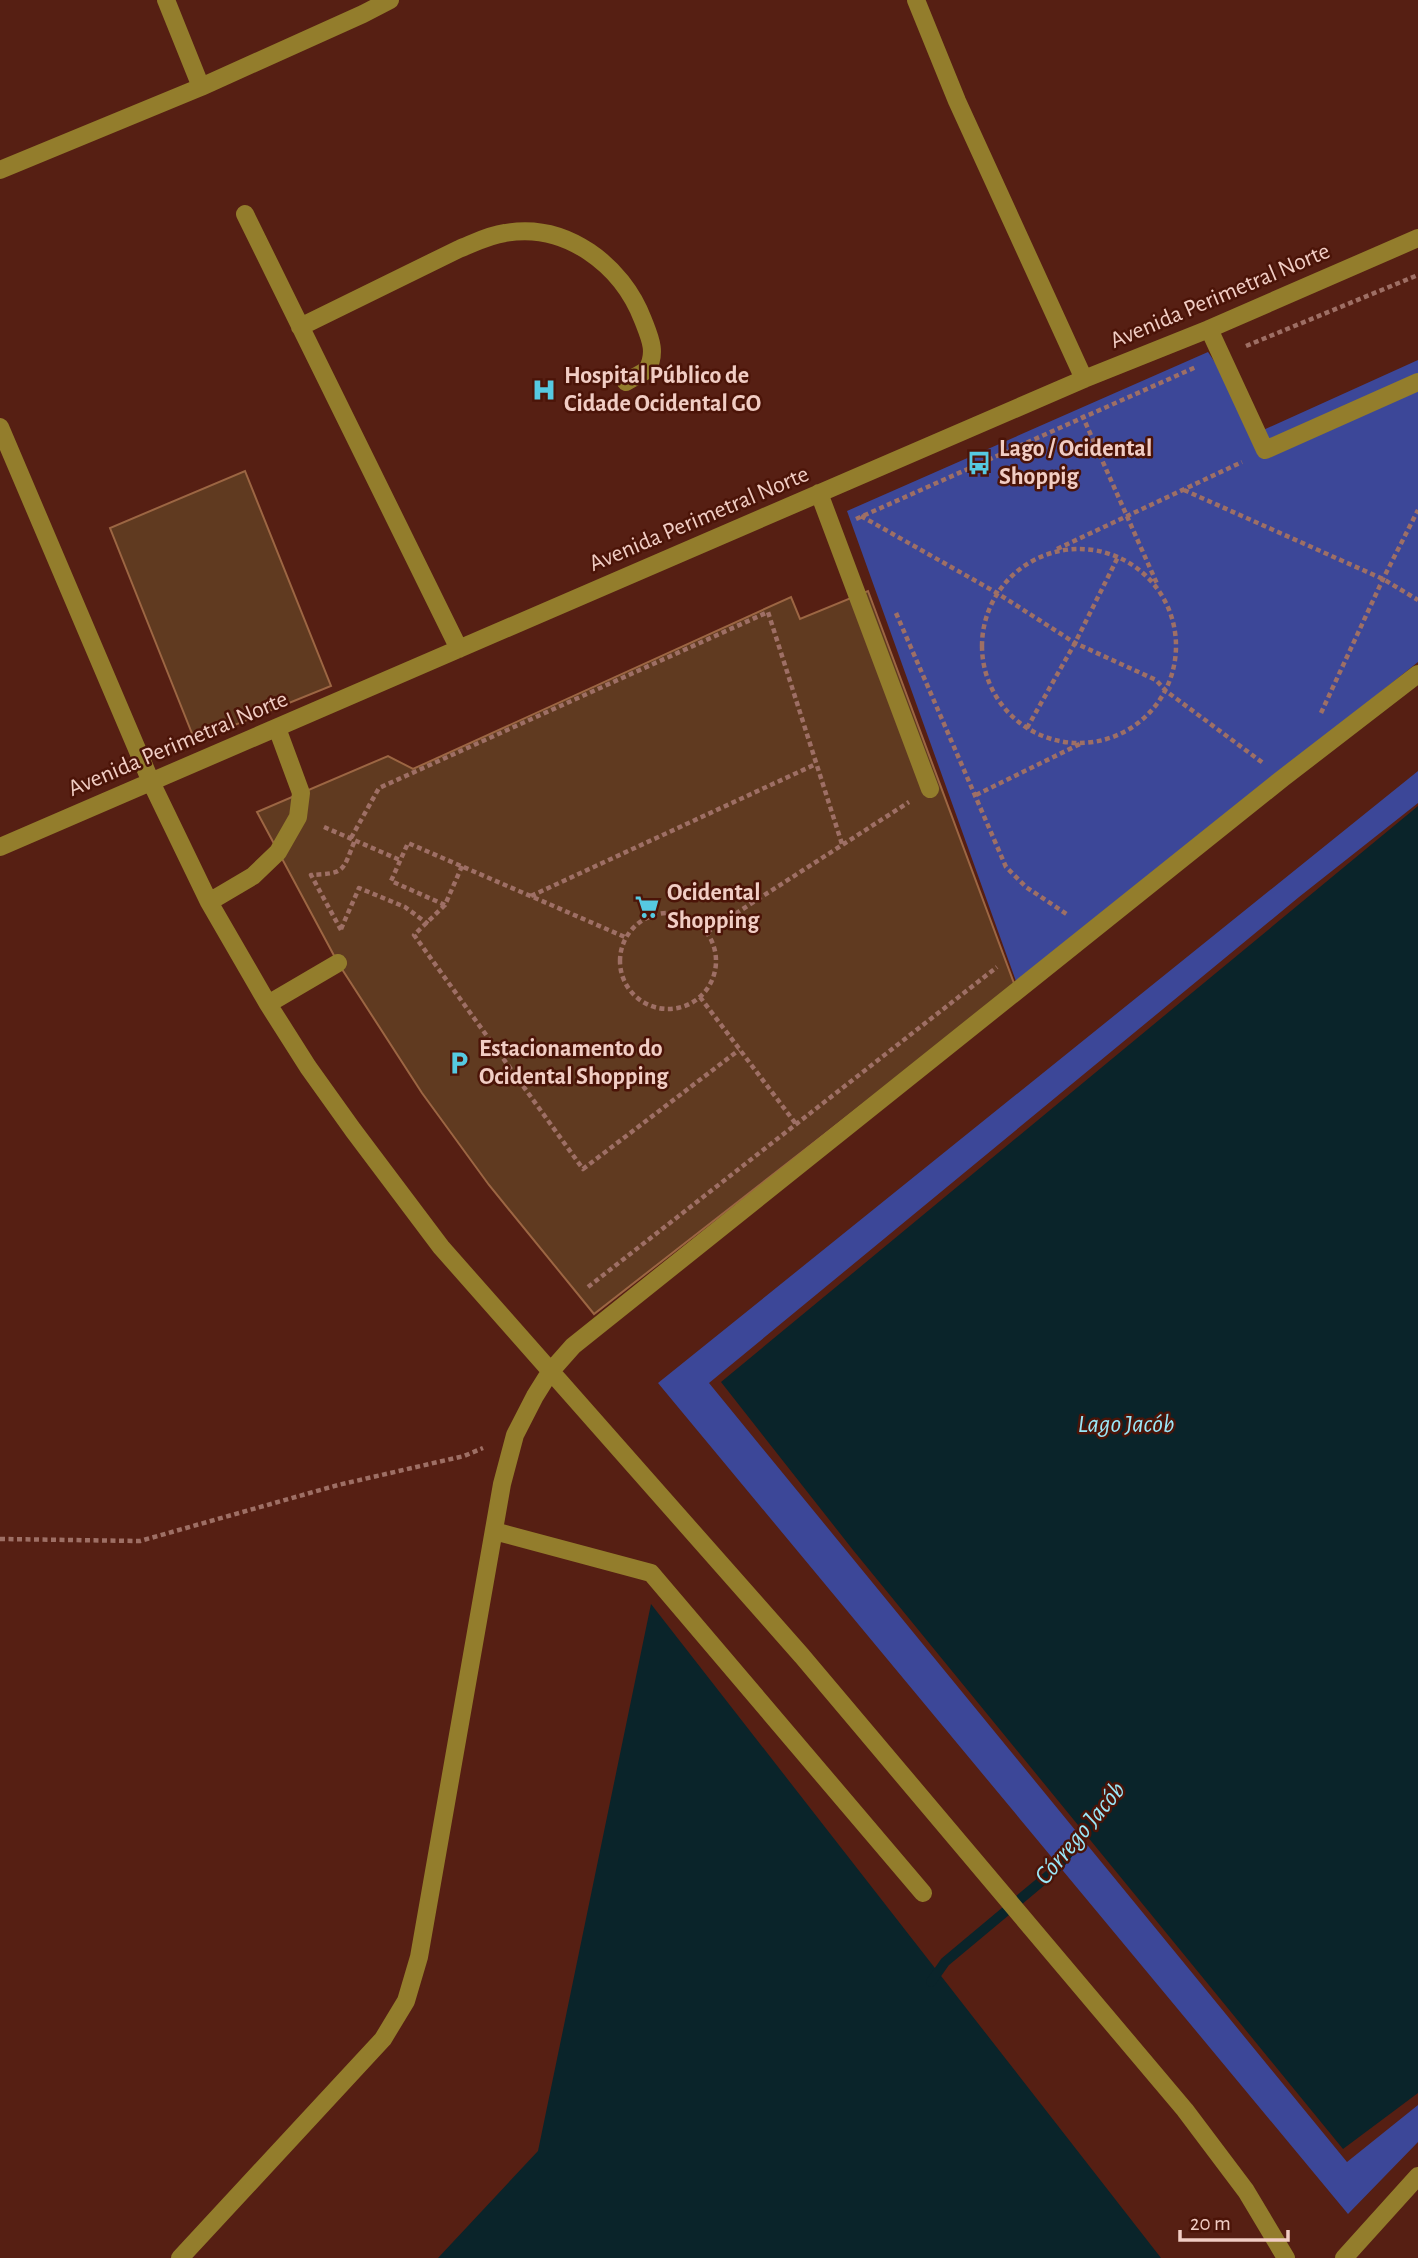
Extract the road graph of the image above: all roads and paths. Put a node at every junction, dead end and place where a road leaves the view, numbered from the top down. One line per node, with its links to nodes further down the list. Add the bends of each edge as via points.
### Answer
1 (166, 0): 5 (street)
2 (390, 0): 4 (street)
3 (916, 0): 14 (street)
4 (360, 7): 5 (street)
5 (201, 87): 6 (street)
6 (0, 170)
7 (245, 215): 10 (street)
8 (1418, 237): 11 (street, Avenida Perimetral Norte)
9 (1418, 275): 12 (path)
10 (300, 327): 13 (street, via 485,238 506,232 550,236 596,255 637,303 653,353 647,370); 33 (street)
11 (1209, 329): 12 (street); 14 (street, Avenida Perimetral Norte)
12 (1220, 357): 16 (path); 18 (street)
13 (626, 382)
14 (1076, 382): 16 (path); 19 (street, Avenida Perimetral Norte)
15 (1418, 382): 18 (street)
16 (1082, 417): 23 (path); 24 (path)
17 (0, 427): 42 (street)
18 (1265, 450): 20 (path)
19 (840, 485): 21 (street, Avenida Perimetral Norte); 23 (path, via 855,520)
20 (1184, 490): 24 (path); 27 (path)
21 (819, 493): 33 (street, Avenida Perimetral Norte); 43 (street)
22 (1418, 510): 27 (path)
23 (861, 516): 29 (path)
24 (1127, 516): 26 (path); 28 (path)
25 (1118, 557): 26 (path, via 1091,549 1062,550); 28 (path, via 1142,571); 32 (path)
26 (1035, 559): 29 (path, via 1014,573)
27 (1383, 579): 30 (path); 36 (path)
28 (1161, 592): 35 (path, via 1176,630 1174,672)
29 (997, 593): 32 (path); 37 (path, via 986,615 984,666 1007,711)
30 (1418, 600)
31 (894, 608): 44 (path)
32 (1075, 643): 35 (path, via 1156,680); 37 (path)
33 (459, 649): 38 (street, Avenida Perimetral Norte)
34 (1418, 674): 41 (street)
35 (1166, 691): 39 (path, via 1151,712 1131,728 1108,739); 41 (path)
36 (1319, 718)
37 (1027, 727): 39 (path, via 1054,739)
38 (277, 728): 42 (street, Avenida Perimetral Norte); 52 (street, via 301,793 298,817 278,852 253,876)
39 (1082, 743): 44 (path)
40 (816, 764): 46 (path, via 768,612 379,788 351,838); 47 (path); 51 (path)
41 (1283, 778): 55 (street)
42 (151, 782): 48 (street, Avenida Perimetral Norte); 52 (street)
43 (930, 789)
44 (976, 795): 55 (path, via 1014,877)
45 (905, 804): 47 (path)
46 (355, 841): 49 (path); 54 (path, via 337,874 311,876 341,930 359,888)
47 (842, 844): 56 (path)
48 (0, 847)
49 (400, 860): 50 (path, via 408,843); 53 (path, via 391,881)
50 (462, 866): 51 (path); 53 (path)
51 (531, 896): 57 (path)
52 (209, 902): 61 (street)
53 (445, 905): 54 (path)
54 (428, 923): 62 (path, via 414,935 583,1169)
55 (1092, 931): 65 (street, via 573,1346)
56 (707, 932): 57 (path, via 688,917 672,913 642,920); 60 (path, via 716,954 716,970)
57 (625, 937): 60 (path, via 619,961 622,977 641,1001 672,1010)
58 (338, 962): 61 (street)
59 (998, 967): 63 (path)
60 (700, 997): 62 (path)
61 (268, 1004): 65 (street, via 401,1194)
62 (739, 1050): 63 (path)
63 (796, 1124): 64 (path)
64 (588, 1287)
65 (550, 1372): 66 (street); 72 (street, via 802,1656 1185,2110 1246,2191)
66 (515, 1435): 67 (street); 68 (path, via 464,1456 338,1485 140,1541)
67 (494, 1531): 69 (street, via 651,1573); 71 (street, via 419,1957 406,2001 383,2039)
68 (0, 1539)
69 (923, 1893)
70 (1418, 2176): 73 (street)
71 (180, 2258)
72 (1286, 2258)
73 (1344, 2258)

